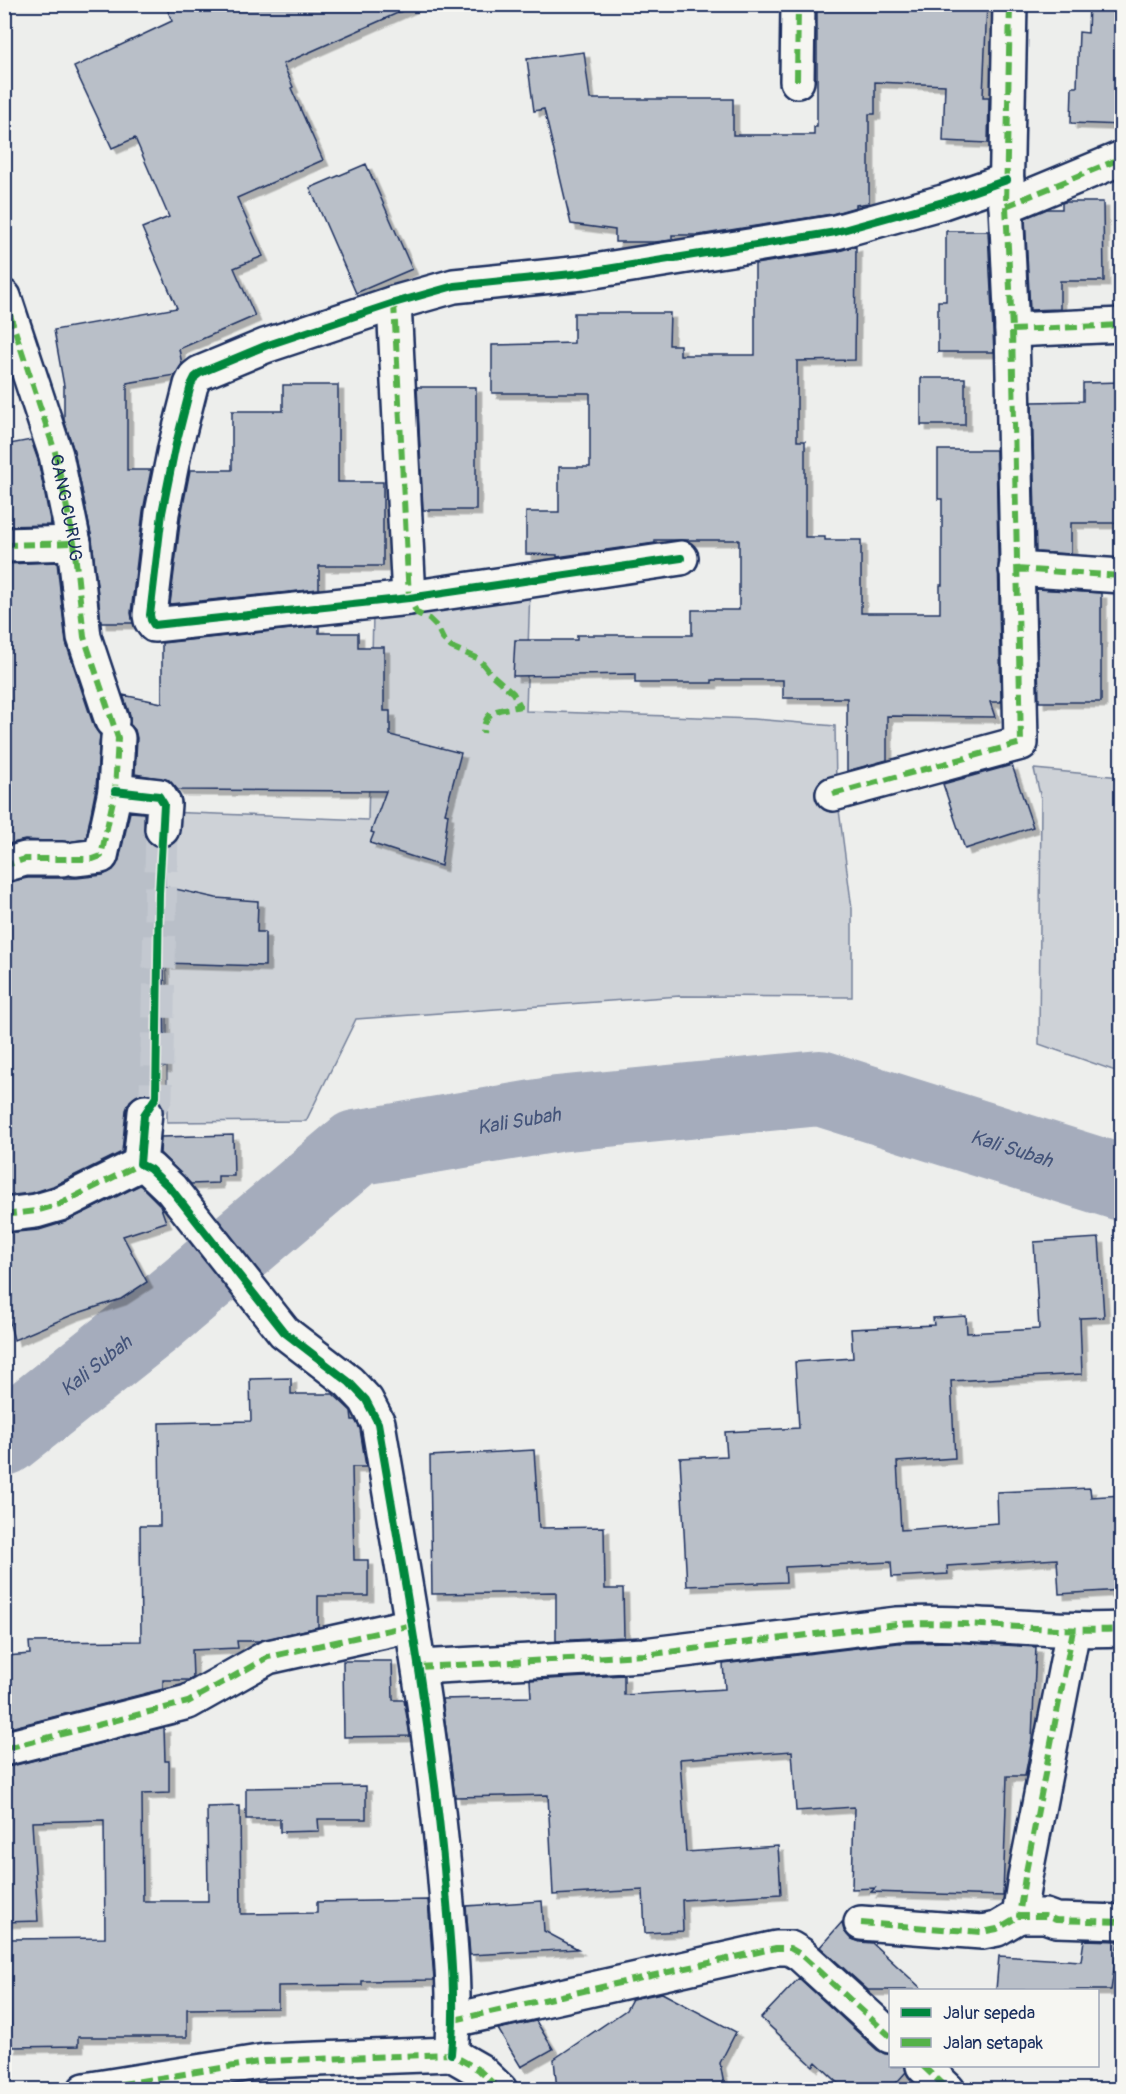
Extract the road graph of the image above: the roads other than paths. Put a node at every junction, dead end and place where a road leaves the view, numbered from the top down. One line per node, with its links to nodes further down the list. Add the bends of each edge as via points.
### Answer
1 (798, 4): 3 (street)
2 (1010, 4): 5 (street)
3 (797, 81)
4 (1122, 158): 5 (street)
5 (1006, 193): 7 (street, via 943,202 836,232 582,273 454,286); 9 (street)
6 (4, 297): 10 (street, GANG CURUG, via 56,455)
7 (394, 303): 15 (street); 15 (street, via 265,346 195,377 162,513 150,615 154,625)
8 (1122, 325): 9 (street)
9 (1011, 330): 13 (street)
10 (74, 543): 11 (street); 16 (street, GANG CURUG, via 84,637 115,730)
11 (4, 544)
12 (681, 558): 15 (street)
13 (1017, 568): 14 (street); 17 (street, via 1022,743)
14 (1122, 576)
15 (409, 598)
16 (115, 791): 18 (street, via 159,796 164,804); 19 (street, GANG CURUG, via 101,856 25,859)
17 (833, 794)
18 (162, 830)
19 (8, 864)
20 (145, 1112): 21 (street)
21 (140, 1164): 22 (street, via 60,1204); 23 (street, via 150,1168 171,1189 284,1332 349,1382 366,1400 378,1423)
22 (4, 1215)
23 (412, 1625): 26 (street); 27 (street, via 268,1657 189,1702)
24 (1122, 1629): 25 (street)
25 (1073, 1630): 26 (street, via 916,1623 644,1655); 28 (street)
26 (419, 1667): 31 (street, via 440,1828 454,1978)
27 (7, 1748)
28 (1019, 1917): 29 (street); 30 (street, via 982,1932)
29 (1122, 1922)
30 (861, 1923)
31 (454, 2020): 32 (street, via 790,1948); 33 (street)
32 (889, 2034)
33 (451, 2054): 35 (street, via 265,2061); 36 (street, via 479,2070)
34 (924, 2067): 37 (street)
35 (85, 2090)
36 (500, 2090)
37 (948, 2090)

